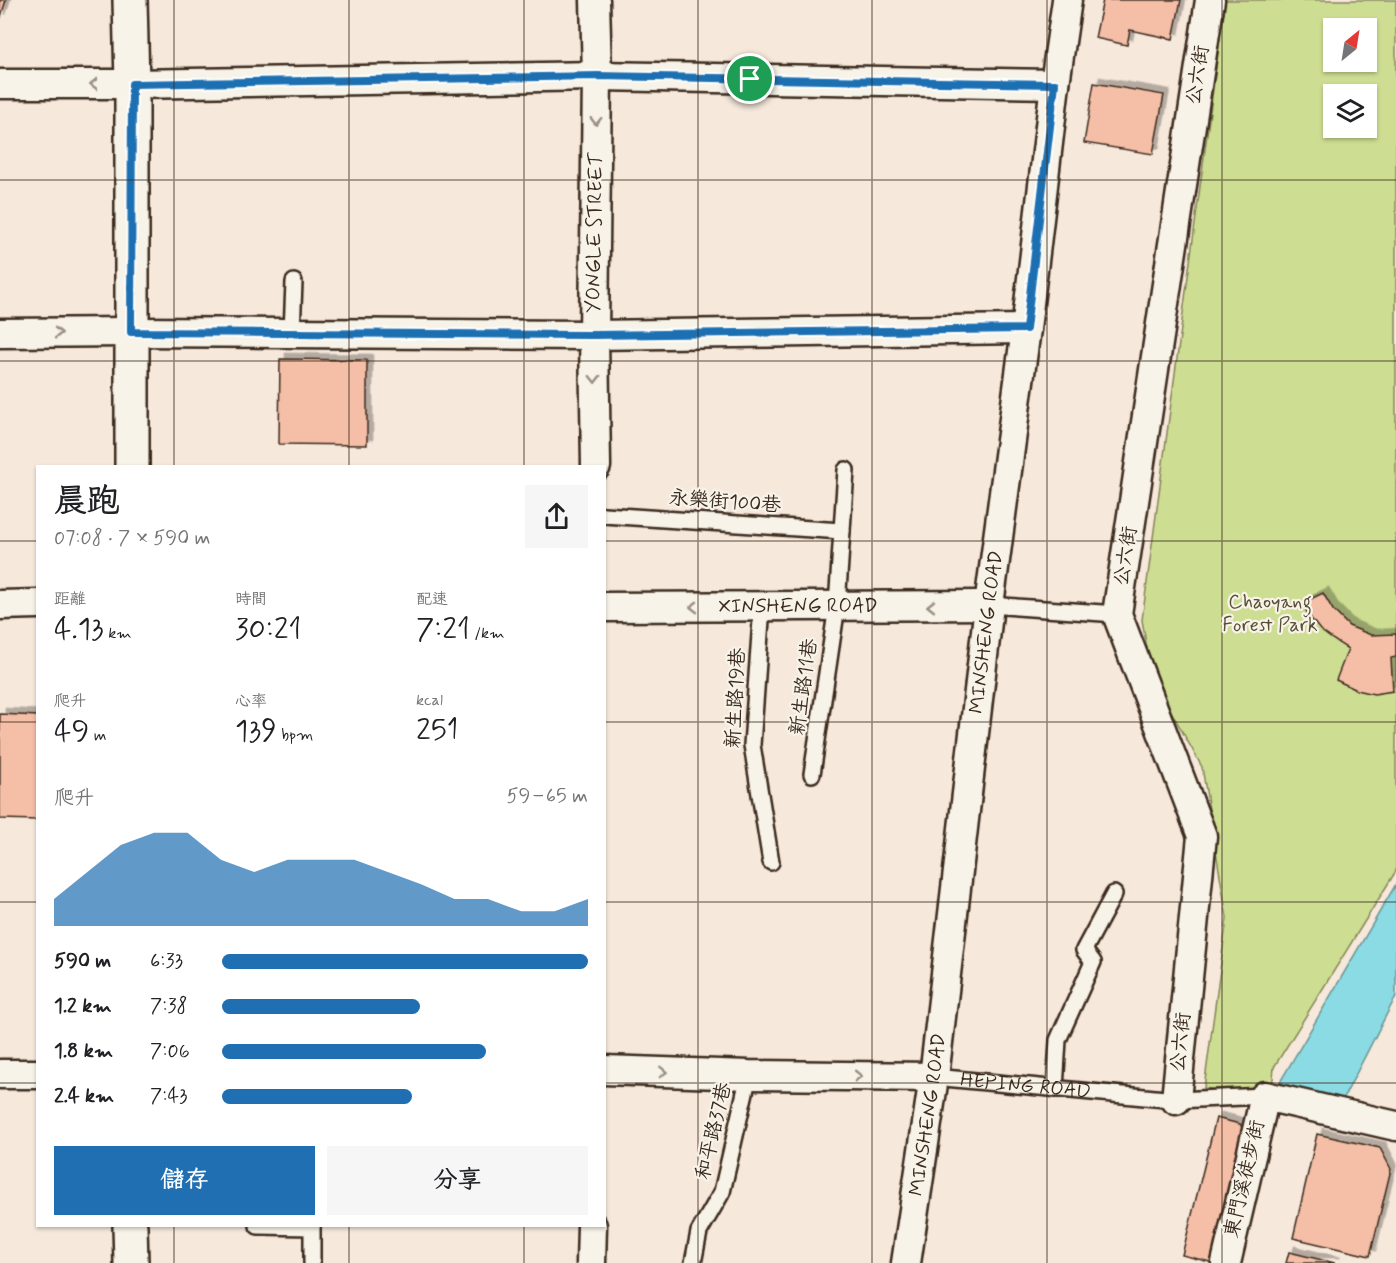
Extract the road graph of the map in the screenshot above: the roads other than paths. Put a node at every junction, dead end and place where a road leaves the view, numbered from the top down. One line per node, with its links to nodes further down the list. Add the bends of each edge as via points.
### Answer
1 (130, 0): 7 (street)
2 (595, 0): 5 (street, YONGLE STREET)
3 (1067, 0): 8 (street, MINSHENG ROAD)
4 (1209, 0): 26 (street, 公六街)
5 (597, 76): 7 (street); 8 (street); 14 (street, YONGLE STREET, one-way to 14)
6 (0, 84): 7 (street, one-way to 6)
7 (132, 84): 11 (street)
8 (1055, 84): 10 (street, MINSHENG ROAD)
9 (294, 282): 13 (lane)
10 (1026, 329): 14 (street); 22 (street, MINSHENG ROAD)
11 (131, 332): 12 (street, one-way to 11); 13 (street); 15 (street)
12 (0, 333)
13 (292, 333): 14 (street)
14 (594, 335): 16 (street, YONGLE STREET, one-way to 16)
15 (132, 465)
16 (596, 465)
17 (846, 470): 19 (lane, 新生路11巷)
18 (606, 515): 19 (lane, 永樂街100巷)
19 (842, 531): 24 (lane, 新生路11巷)
20 (36, 604): 21 (street)
21 (0, 605)
22 (989, 605): 24 (street, XINSHENG ROAD, one-way to 24); 26 (lane); 34 (street, MINSHENG ROAD)
23 (762, 606): 24 (street, XINSHENG ROAD); 25 (street, XINSHENG ROAD, one-way to 25); 28 (lane, 新生路19巷, via 752,746)
24 (837, 606): 27 (lane, 新生路11巷)
25 (606, 607)
26 (1117, 614): 37 (street, 公六街, via 1202,836)
27 (812, 774)
28 (771, 862)
29 (1114, 894): 35 (lane, via 1084,950 1093,962 1058,1040)
30 (606, 1070): 33 (street, HEPING ROAD, one-way to 33)
31 (0, 1074): 32 (street)
32 (36, 1074)
33 (748, 1075): 34 (street, HEPING ROAD, one-way to 34); 45 (lane, 和平路37巷, via 722,1192 699,1232)
34 (934, 1077): 35 (lane, HEPING ROAD); 46 (street, MINSHENG ROAD)
35 (1055, 1089): 37 (lane, HEPING ROAD)
36 (1264, 1096): 37 (lane, HEPING ROAD); 38 (street); 47 (street, 東門溪徒步街)
37 (1176, 1100)
38 (1396, 1126)
39 (130, 1227): 42 (street)
40 (312, 1227): 43 (lane)
41 (592, 1227): 44 (street)
42 (131, 1263)
43 (312, 1263)
44 (591, 1263)
45 (693, 1263)
46 (906, 1263)
47 (1226, 1263)

